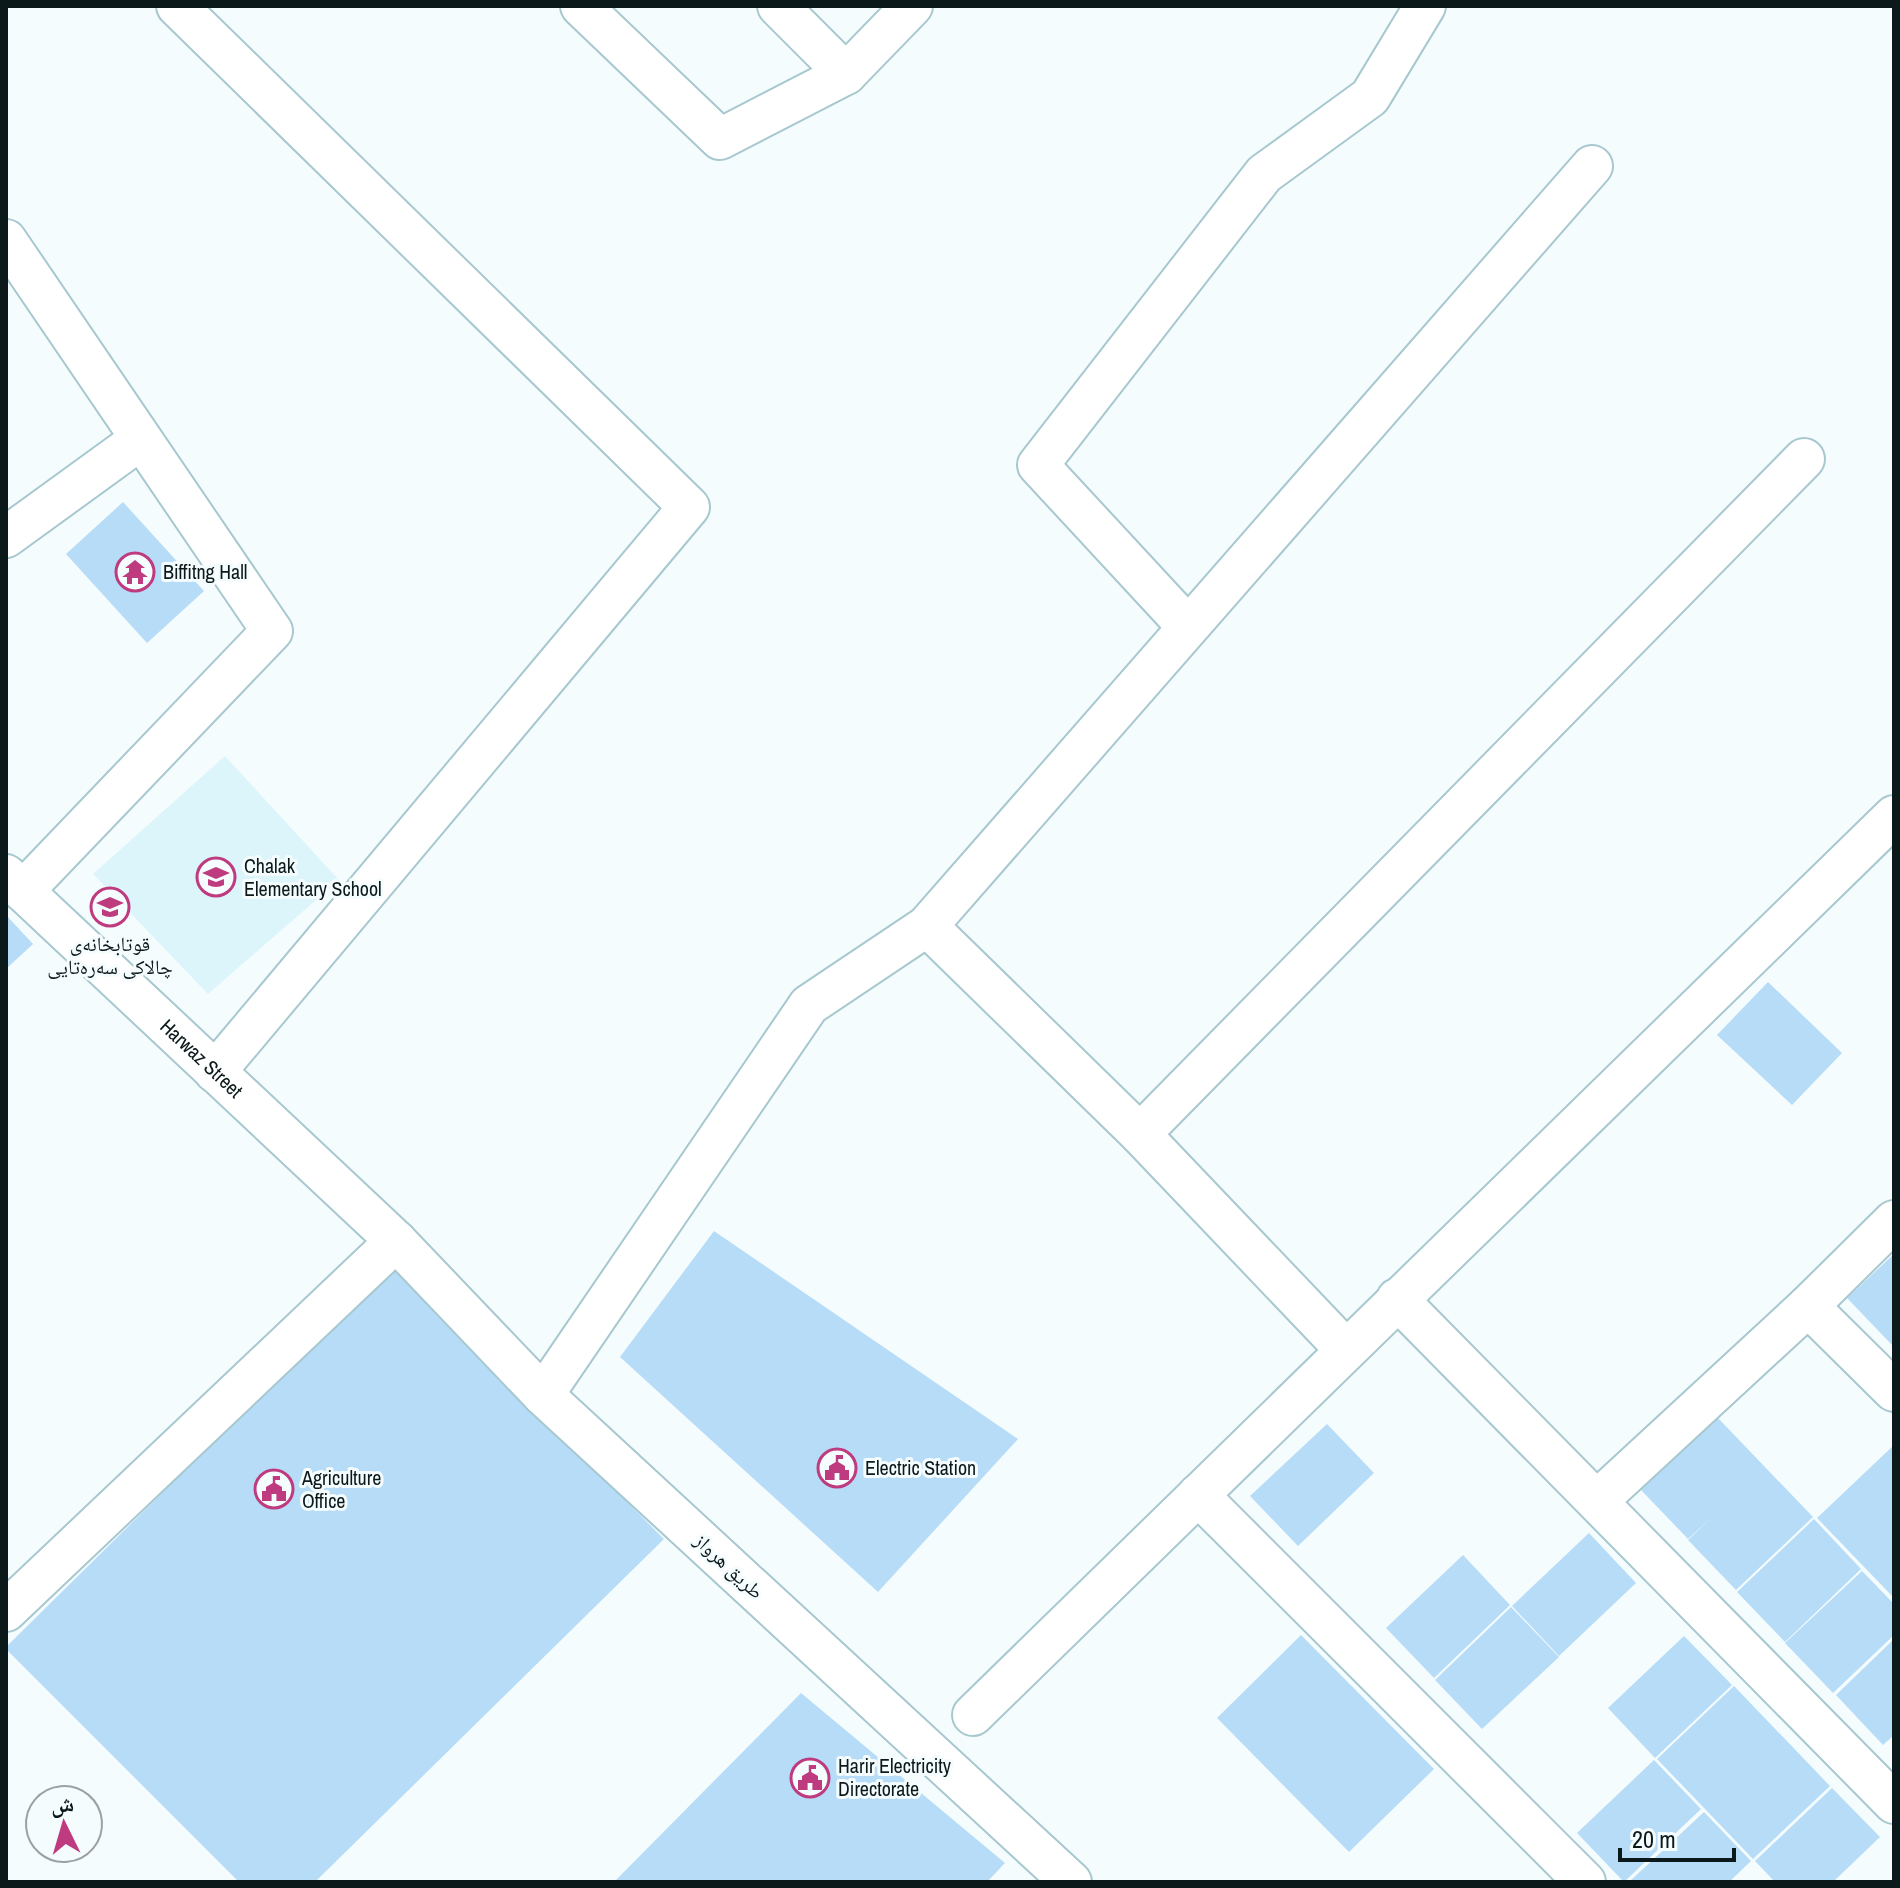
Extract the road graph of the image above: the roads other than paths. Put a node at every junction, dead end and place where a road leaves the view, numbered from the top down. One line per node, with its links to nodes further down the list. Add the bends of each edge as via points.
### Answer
1 (177, 6): 16 (street, via 689,507)
2 (581, 6): 6 (street, via 720,139)
3 (778, 6): 6 (street)
4 (912, 6): 6 (street)
5 (1425, 6): 12 (street, via 1370,97 1264,174 1038,465)
6 (846, 74)
7 (1592, 166): 12 (street)
8 (6, 240): 9 (street)
9 (141, 439): 11 (street); 14 (street, via 272,631)
10 (1804, 459): 17 (street)
11 (6, 537)
12 (1188, 627): 15 (street)
13 (1894, 816): 20 (street)
14 (14, 883): 16 (street, Harwaz Street)
15 (927, 926): 17 (street); 24 (street, via 809,1005)
16 (215, 1072): 19 (street, Harwaz Street)
17 (1140, 1134): 22 (street)
18 (1894, 1221): 21 (street)
19 (396, 1241): 24 (street, طريق هرواز); 27 (street)
20 (1397, 1299): 22 (street); 26 (street)
21 (1808, 1306): 23 (street); 26 (street)
22 (1346, 1350): 25 (street)
23 (1894, 1391)
24 (543, 1395): 30 (street, طريق هرواز)
25 (1198, 1495): 28 (street); 31 (street)
26 (1597, 1501): 29 (street)
27 (6, 1611)
28 (973, 1715)
29 (1894, 1803)
30 (1045, 1874)
31 (1585, 1882)

